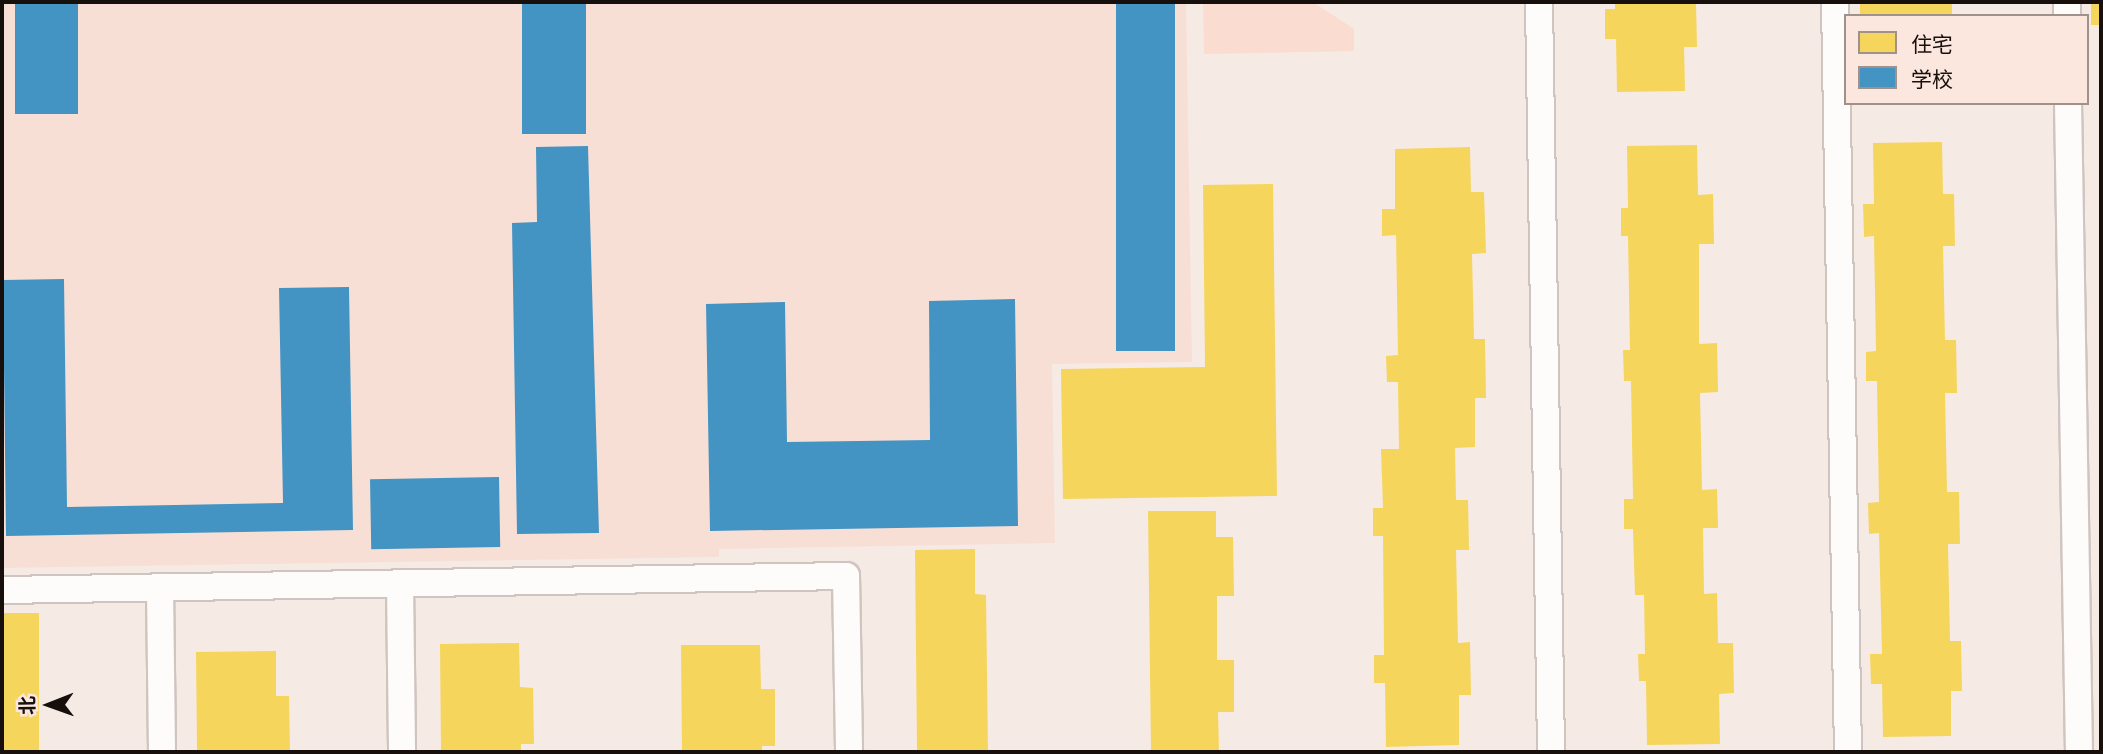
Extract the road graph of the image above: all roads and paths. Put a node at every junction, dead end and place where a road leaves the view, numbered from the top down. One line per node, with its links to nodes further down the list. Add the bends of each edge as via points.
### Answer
1 (1539, 2): 10 (lane)
2 (1835, 2): 11 (lane)
3 (2068, 105): 12 (lane)
4 (400, 584): 5 (lane); 8 (lane); 9 (lane, via 846,576)
5 (160, 587): 6 (lane); 7 (lane)
6 (2, 590)
7 (162, 752)
8 (402, 752)
9 (849, 752)
10 (1551, 752)
11 (1848, 752)
12 (2079, 752)

